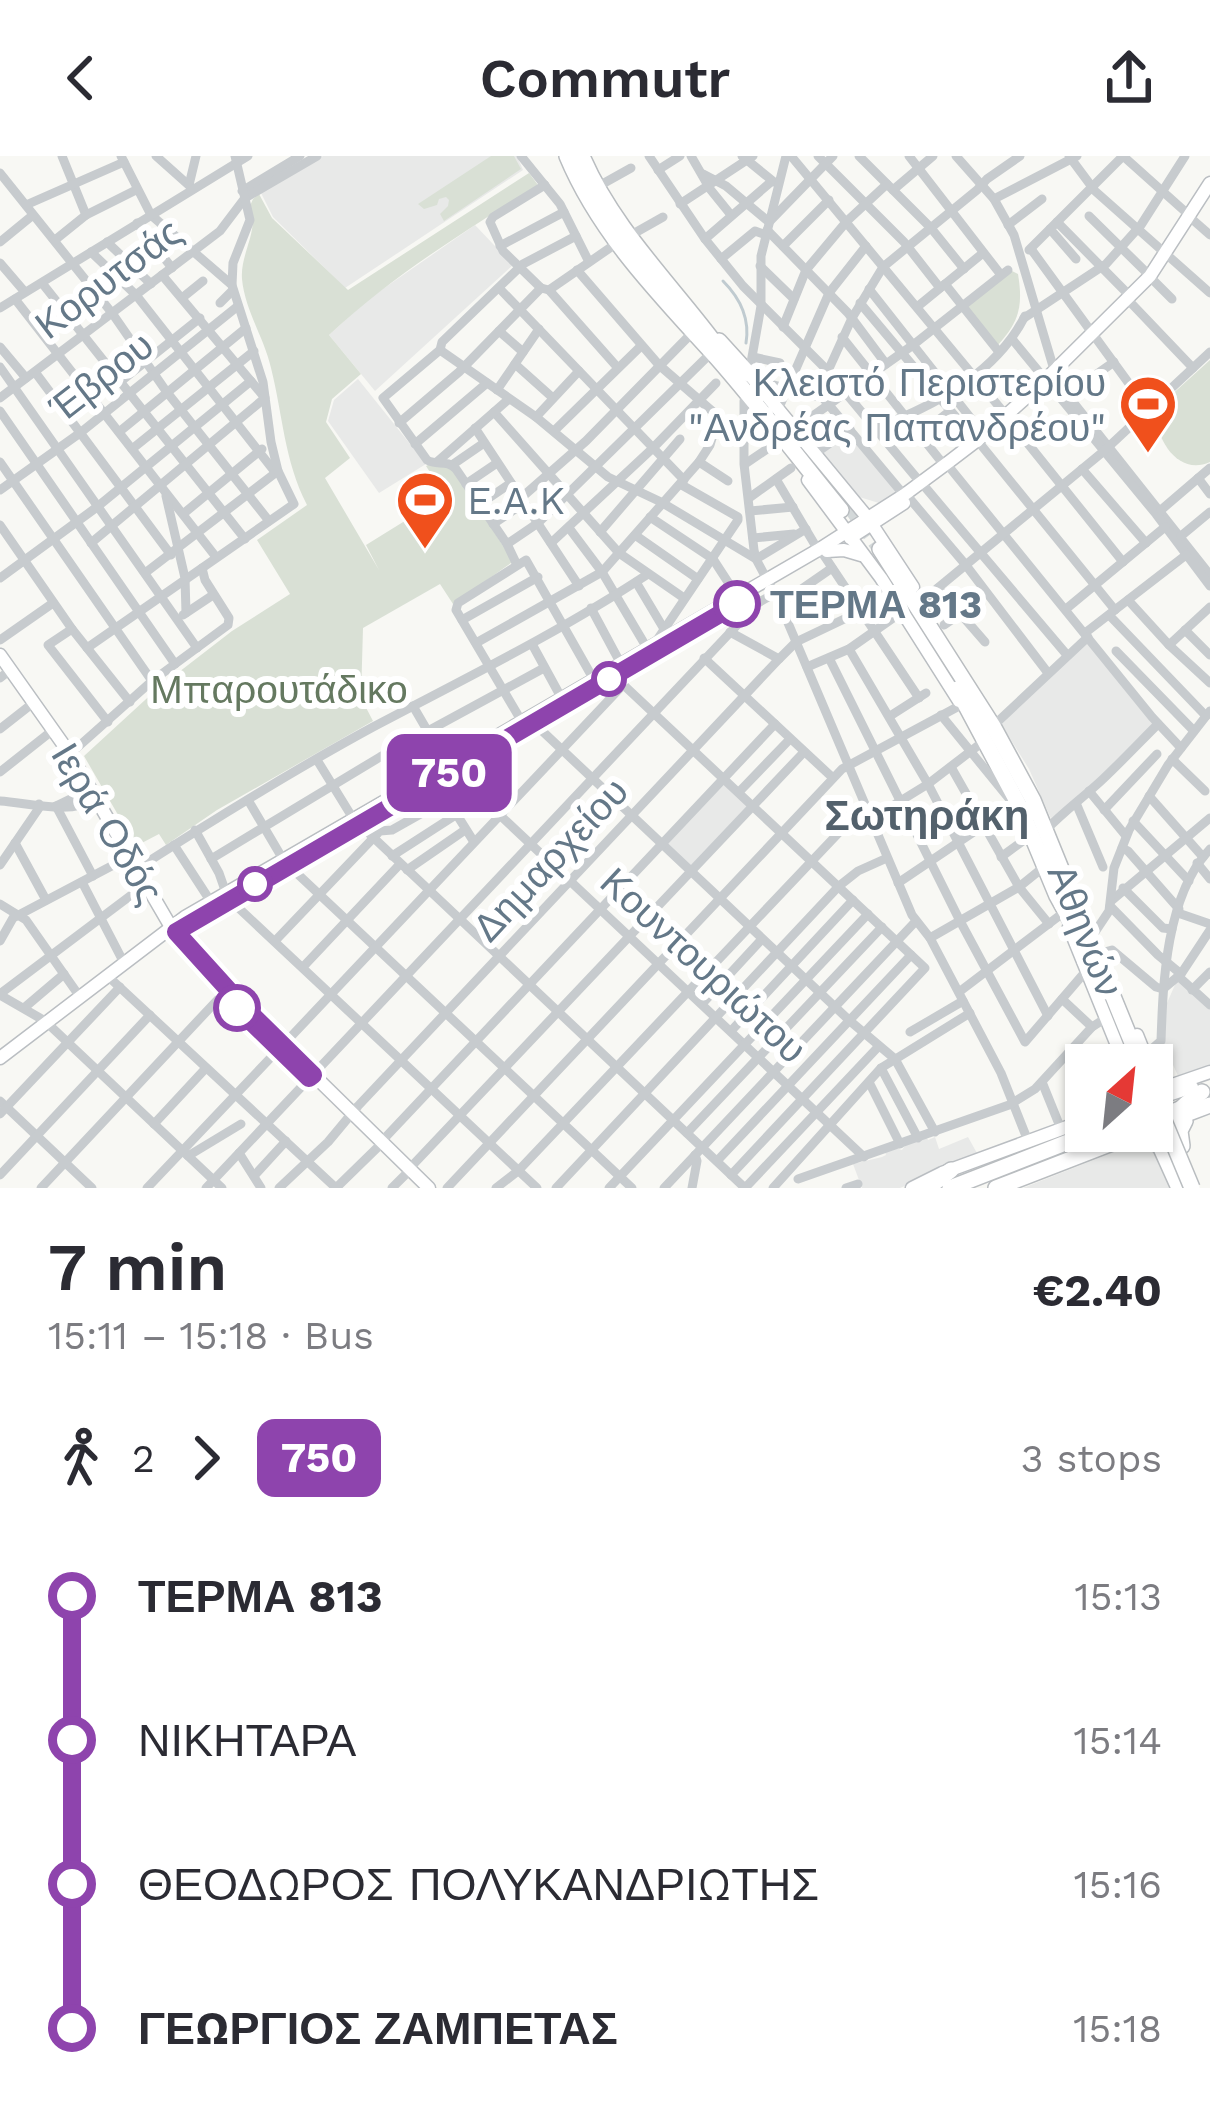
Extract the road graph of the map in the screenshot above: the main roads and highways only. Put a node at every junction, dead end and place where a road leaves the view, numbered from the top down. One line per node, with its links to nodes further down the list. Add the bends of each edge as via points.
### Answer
1 (567, 156): 6 (highway, Αθηνών, via 584,192)
2 (583, 156): 6 (highway, Αθηνών)
3 (1210, 183): 5 (main road)
4 (1210, 193): 5 (main road)
5 (1191, 218): 10 (main road, via 1151,278 1052,379)
6 (623, 239): 7 (highway, Αθηνών)
7 (685, 315): 8 (highway); 9 (highway); 11 (highway, Αθηνών)
8 (691, 334): 11 (main road, Αθηνών)
9 (752, 370): 11 (main road, Αθηνών)
10 (899, 502): 11 (main road); 12 (main road); 14 (main road)
11 (843, 507): 12 (main road, Αθηνών); 12 (main road, Αθηνών); 13 (main road)
12 (859, 528): 13 (main road); 14 (main road, Αθηνών); 14 (main road, Αθηνών)
13 (824, 550): 14 (main road); 15 (main road, via 774,590)
14 (877, 552): 19 (main road, Αθηνών); 21 (highway, Αθηνών); 21 (main road, Αθηνών, via 922,601)
15 (741, 604): 18 (main road); 18 (main road, via 651,646)
16 (0, 656): 23 (main road, Ιερά Οδός)
17 (2, 673): 23 (main road, Ιερά Οδός)
18 (620, 674): 20 (main road); 20 (main road, via 594,680)
19 (961, 705): 21 (highway)
20 (529, 722): 22 (main road)
21 (983, 733): 25 (highway, Αθηνών)
22 (450, 768): 24 (main road); 24 (main road)
23 (91, 796): 28 (main road, Ιερά Οδός); 31 (main road, Ιερά Οδός, via 137,890)
24 (356, 822): 27 (main road)
25 (1039, 832): 26 (highway, Αθηνών); 26 (highway, Αθηνών, via 1046,866)
26 (1065, 895): 30 (highway); 32 (highway); 33 (highway, Αθηνών)
27 (228, 896): 29 (main road); 31 (main road)
28 (155, 903): 29 (main road, via 175,914); 31 (main road, Ιερά Οδός)
29 (205, 905): 31 (main road)
30 (1056, 919): 33 (main road, Αθηνών)
31 (171, 932): 34 (main road); 34 (main road, via 116,984); 37 (main road, Ιερά Οδός); 37 (main road, Ιερά Οδός)
32 (1093, 935): 36 (main road, Αθηνών)
33 (1113, 1016): 35 (highway, Αθηνών)
34 (50, 1025): 38 (main road)
35 (1130, 1044)
36 (1135, 1044)
37 (280, 1047): 56 (main road, Ιερά Οδός)
38 (0, 1063)
39 (1173, 1086): 41 (main road)
40 (1173, 1088): 41 (main road)
41 (1176, 1088): 42 (main road)
42 (1201, 1103): 43 (highway); 50 (highway, via 1181,1129)
43 (1173, 1118)
44 (1065, 1128): 48 (main road)
45 (1065, 1131): 48 (main road)
46 (1173, 1137): 50 (highway)
47 (1065, 1141): 55 (highway)
48 (1035, 1142): 55 (main road); 58 (main road)
49 (1173, 1146): 61 (highway, bridge)
50 (1182, 1146): 61 (highway)
51 (1092, 1152): 59 (highway)
52 (1101, 1152): 60 (main road)
53 (1164, 1152): 61 (highway)
54 (1172, 1152): 61 (highway, bridge)
55 (950, 1179): 57 (main road); 58 (highway)
56 (425, 1188)
57 (912, 1188)
58 (930, 1188)
59 (996, 1188)
60 (1011, 1188)
61 (1189, 1188)

